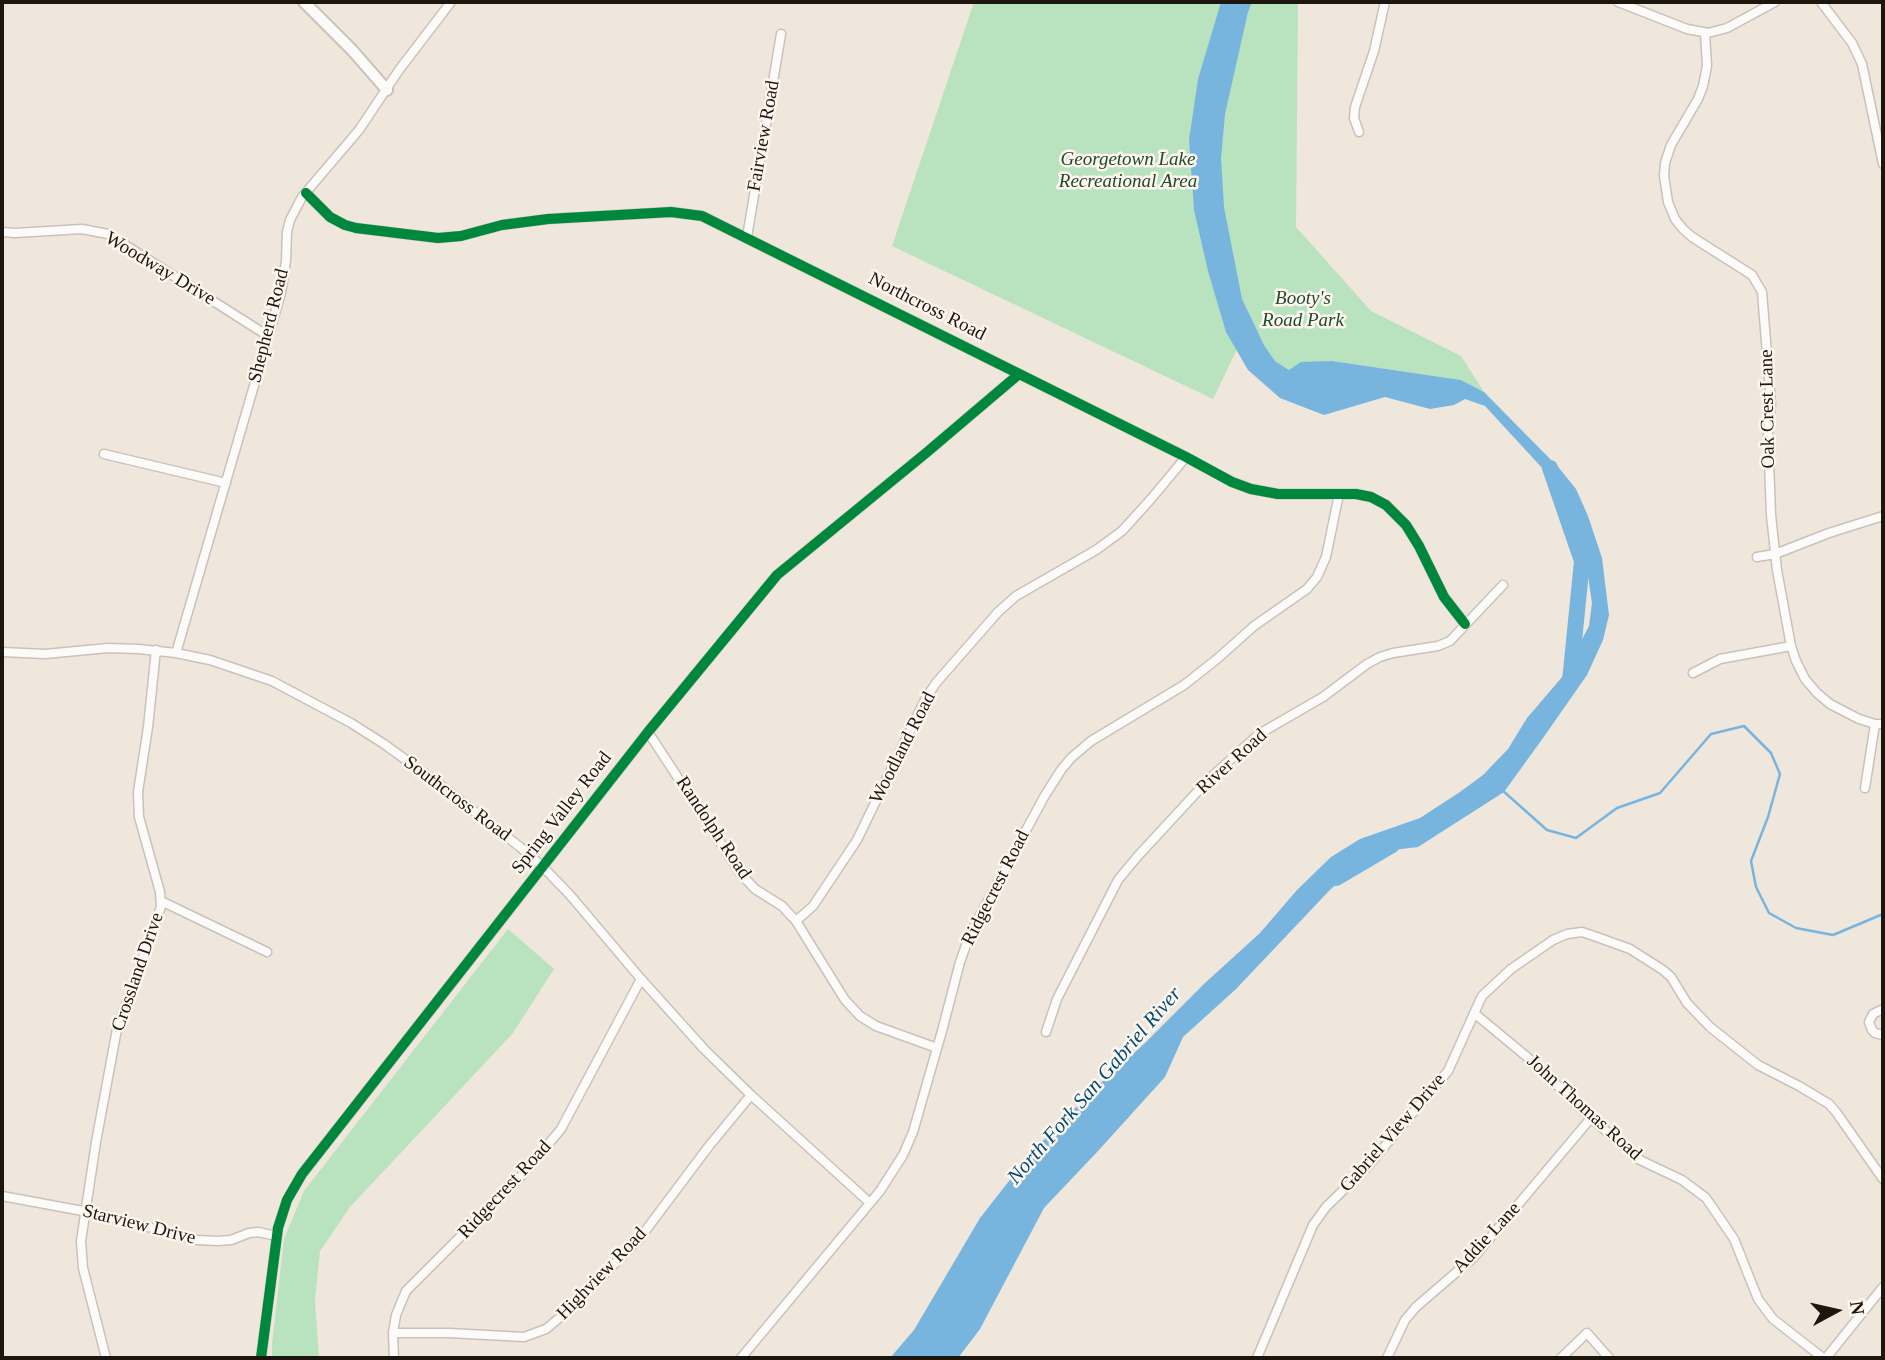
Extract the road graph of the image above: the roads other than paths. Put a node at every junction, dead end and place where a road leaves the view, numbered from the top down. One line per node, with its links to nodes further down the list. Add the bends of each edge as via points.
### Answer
1 (304, 2): 9 (street)
2 (452, 2): 9 (street, Shepherd Road)
3 (1385, 2): 10 (street, via 1355,107)
4 (1618, 2): 7 (street)
5 (1775, 2): 7 (street, via 1727,28)
6 (1821, 2): 11 (street, via 1862,64)
7 (1705, 33): 22 (street, Oak Crest Lane, via 1703,86 1668,151 1665,189 1683,229 1752,275 1762,292 1772,404 1768,434)
8 (781, 34): 14 (street, Fairview Road)
9 (387, 90): 12 (street, Shepherd Road)
10 (1359, 132)
11 (1883, 164)
12 (306, 192): 14 (street, Northcross Road, via 330,217 345,225 422,237 453,237 537,220 671,212 702,216); 15 (street, Shepherd Road, via 290,220 284,277)
13 (2, 233): 15 (street, Woodway Drive, via 82,229 108,234)
14 (747, 237): 16 (street, Northcross Road)
15 (268, 336): 19 (street, Shepherd Road)
16 (1019, 374): 18 (street, Northcross Road); 32 (street, Spring Valley Road, via 776,575)
17 (104, 454): 19 (street)
18 (1186, 457): 20 (street, Northcross Road, via 1251,489); 36 (street, Woodland Road, via 1122,531 1016,596 936,683 857,840 813,906)
19 (226, 483): 29 (street, Shepherd Road)
20 (1339, 494): 25 (street, Northcross Road, via 1371,497 1386,505 1406,526 1444,597); 43 (street, Ridgecrest Road, via 1326,557 1307,589 1184,685 1100,734 1061,770 970,934)
21 (1883, 516): 22 (street)
22 (1775, 554): 23 (street); 26 (street, Oak Crest Lane)
23 (1757, 557)
24 (1503, 585): 25 (street, River Road)
25 (1465, 624): 41 (street, River Road, via 1450,642 1393,653 1367,664 1342,685 1259,734 1209,779 1118,880 1057,999)
26 (1791, 646): 30 (street, via 1720,659); 31 (street, Oak Crest Lane, via 1805,679 1817,693 1844,713)
27 (156, 650): 28 (street, Southcross Road); 29 (street, Southcross Road); 35 (street, Crossland Drive, via 138,792 139,817)
28 (2, 652)
29 (176, 653): 34 (street, Southcross Road, via 272,681 351,723 442,786)
30 (1693, 673)
31 (1879, 724): 33 (street)
32 (648, 732): 34 (street, Spring Valley Road); 36 (street, Randolph Road, via 741,874)
33 (1865, 788)
34 (542, 866): 38 (street, Southcross Road); 50 (street, Spring Valley Road, via 302,1174 281,1214)
35 (161, 901): 37 (street); 49 (street, Crossland Drive, via 117,1029)
36 (796, 921): 43 (street, Randolph Road, via 845,1000 860,1016)
37 (267, 952)
38 (641, 979): 44 (street, Southcross Road); 52 (street, Ridgecrest Road, via 561,1129 523,1174 406,1291)
39 (1883, 1009): 42 (street, via 1872,1014 1869,1022 1875,1033)
40 (1474, 1013): 45 (street, John Thomas Road); 46 (street, Gabriel View Drive, via 1492,986 1560,936 1582,932 1630,949 1671,977 1710,1027 1758,1065 1829,1104); 57 (street, Gabriel View Drive, via 1448,1071 1313,1225)
41 (1046, 1032)
42 (1883, 1035)
43 (937, 1048): 48 (street, Ridgecrest Road, via 913,1132 894,1171)
44 (751, 1095): 48 (street, Southcross Road); 52 (street, Highview Road, via 640,1238 546,1329 524,1337)
45 (1591, 1118): 58 (street, Addie Lane, via 1474,1257 1405,1320); 61 (street, John Thomas Road, via 1640,1160 1682,1180 1706,1198 1734,1239 1759,1299 1773,1319)
46 (1883, 1179)
47 (2, 1196): 49 (street, Starview Drive)
48 (870, 1203): 56 (street, Ridgecrest Road)
49 (86, 1211): 50 (street, Starview Drive, via 197,1240 231,1240 258,1232); 53 (street, Crossland Drive, via 81,1254)
50 (276, 1236): 54 (street, Spring Valley Road)
51 (1883, 1287): 61 (street)
52 (393, 1333): 55 (street, Ridgecrest Road)
53 (106, 1358)
54 (261, 1358)
55 (394, 1358)
56 (741, 1358)
57 (1257, 1358)
58 (1387, 1358)
59 (1561, 1358): 60 (street, via 1587,1333)
60 (1609, 1358)
61 (1825, 1358)

